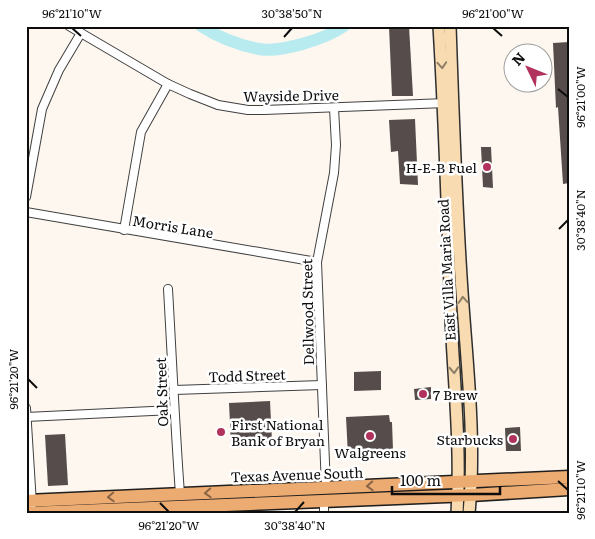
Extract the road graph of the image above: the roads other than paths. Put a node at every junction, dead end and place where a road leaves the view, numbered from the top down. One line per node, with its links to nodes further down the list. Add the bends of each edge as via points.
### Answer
1 (69, 26): 4 (street, Wayside Drive)
2 (439, 26): 6 (main road, East Villa Maria Road, one-way to 6)
3 (450, 26): 6 (main road, East Villa Maria Road)
4 (81, 33): 5 (street, Wayside Drive); 8 (street, via 59,70 42,109)
5 (168, 84): 7 (street, Wayside Drive, via 218,105 248,110); 10 (street, via 141,132)
6 (449, 102): 7 (street, Wayside Drive); 19 (main road, East Villa Maria Road, one-way to 6); 20 (main road, East Villa Maria Road, one-way to 20)
7 (334, 108): 11 (street, Dellwood Street, via 334,173)
8 (26, 197)
9 (26, 212): 10 (street, Morris Lane)
10 (124, 230): 11 (street, Morris Lane)
11 (317, 262): 13 (street, Dellwood Street)
12 (168, 289): 14 (street, Oak Street)
13 (322, 385): 14 (street, Todd Street); 23 (street, Dellwood Street)
14 (174, 390): 16 (street, Oak Street)
15 (26, 408): 17 (street)
16 (173, 410): 17 (street); 24 (street, Oak Street)
17 (26, 417): 25 (street)
18 (569, 477): 19 (main road, Texas Avenue South)
19 (472, 480): 20 (main road, Texas Avenue South); 22 (main road, East Villa Maria Road)
20 (458, 481): 22 (main road, East Villa Maria Road); 23 (main road, Texas Avenue South, one-way to 23)
21 (569, 489): 22 (main road, Texas Avenue South)
22 (464, 495): 23 (main road, Texas Avenue South); 26 (main road, East Villa Maria Road); 27 (main road, East Villa Maria Road)
23 (324, 500): 24 (main road, Texas Avenue South)
24 (180, 504): 25 (main road, Texas Avenue South)
25 (30, 508)
26 (457, 513)
27 (469, 513)

